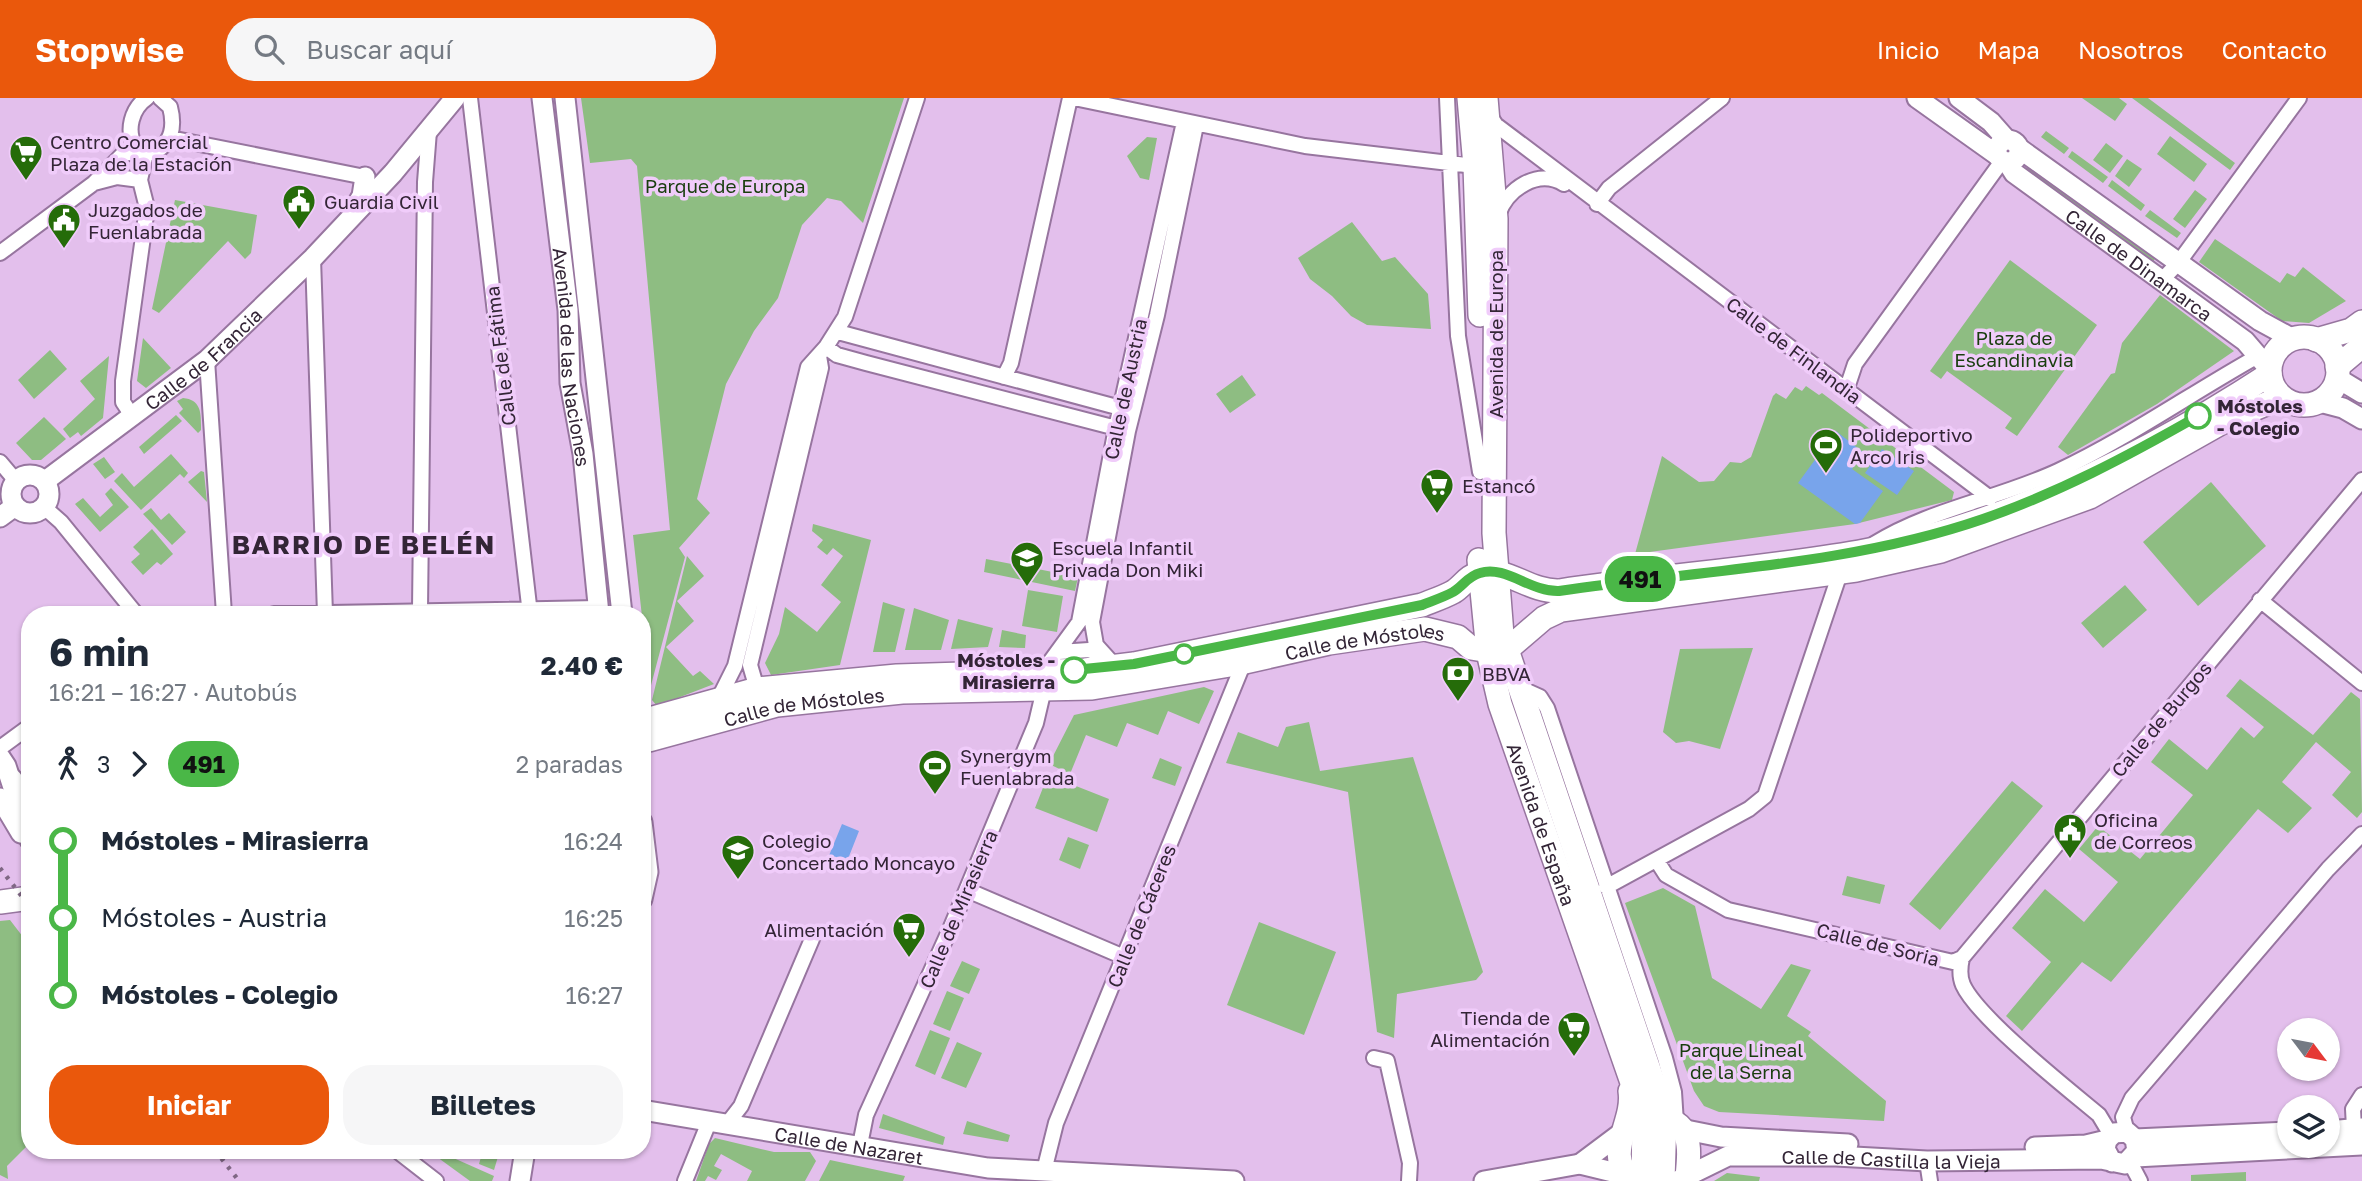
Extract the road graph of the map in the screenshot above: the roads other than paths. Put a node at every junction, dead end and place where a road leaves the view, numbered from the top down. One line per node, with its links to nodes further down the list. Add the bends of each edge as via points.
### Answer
1 (147, 98): 14 (street)
2 (454, 98): 17 (main road, Calle de Francia)
3 (470, 98): 71 (street, Calle de Fátima)
4 (542, 98): 72 (main road, Avenida de las Naciones, via 568,310 570,383 583,454)
5 (565, 98): 73 (main road, Avenida de las Naciones)
6 (917, 98): 36 (street)
7 (1072, 98): 16 (street); 44 (street)
8 (1447, 98): 21 (street, Avenida de Europa)
9 (1723, 98): 28 (street, via 1609,188)
10 (1917, 98): 20 (main road, Calle de Dinamarca)
11 (1959, 98): 20 (main road, Calle de Dinamarca, via 1991,122)
12 (2299, 98): 33 (street)
13 (165, 99): 18 (street, via 173,117)
14 (136, 103): 19 (street, via 131,136)
15 (1481, 103): 22 (main road, Avenida de Europa); 28 (street, Calle de Finlandia, via 1496,125)
16 (1190, 124): 21 (street, via 1305,146); 49 (street, Calle de Austria)
17 (429, 131): 23 (main road, Calle de Francia); 25 (street)
18 (170, 138): 19 (street, via 158,150); 24 (street)
19 (143, 152): 26 (street); 27 (street, via 123,154)
20 (2007, 153): 33 (main road, Calle de Dinamarca); 34 (main road, Calle de Dinamarca, via 2014,173); 45 (street, via 1855,364)
21 (1450, 164): 22 (street); 54 (street, Avenida de Europa, via 1458,336)
22 (1484, 167): 29 (main road, Avenida de Europa); 54 (main road, Avenida de Europa)
23 (393, 173): 25 (street, via 415,169); 30 (main road, Calle de Francia)
24 (365, 177): 30 (main road, Calle de Francia, via 362,196)
25 (425, 177): 70 (street)
26 (140, 180): 27 (street, via 117,177); 50 (street, via 147,208 123,381 123,402)
27 (94, 183): 31 (street)
28 (1597, 204): 29 (street, Calle de Finlandia, via 1559,181 1541,177 1524,183 1502,203); 45 (street, Calle de Finlandia)
29 (1496, 219): 62 (main road, Avenida de Europa)
30 (346, 222): 32 (main road, Calle de Francia)
31 (0, 253)
32 (313, 258): 41 (main road, Calle de Francia); 69 (street)
33 (2179, 262): 34 (street); 37 (main road, Calle de Dinamarca)
34 (2162, 280): 42 (main road, Calle de Dinamarca, via 2245,341)
35 (2362, 322): 38 (main road)
36 (838, 332): 40 (street); 44 (street)
37 (2293, 339): 38 (main road); 42 (main road)
38 (2316, 340): 43 (main road, via 2334,355)
39 (2362, 346): 43 (main road)
40 (823, 351): 52 (street); 81 (street, via 750,665); 82 (street, via 807,367 735,666)
41 (207, 360): 50 (main road, Calle de Francia); 68 (street)
42 (2266, 367): 47 (main road, via 2278,394); 58 (street, via 2197,390 2127,436 2056,472); 61 (main road, via 2136,451 2061,489 1980,520)
43 (2337, 373): 46 (main road); 48 (main road, via 2331,392)
44 (1004, 377): 49 (street)
45 (1847, 388): 58 (street, Calle de Finlandia)
46 (2362, 393)
47 (2287, 401): 48 (main road); 63 (main road, via 2273,401 2221,423 2090,497 2034,519 1941,551)
48 (2320, 402): 51 (main road)
49 (1127, 410): 52 (street, Calle de Austria)
50 (131, 414): 57 (main road, Calle de Francia)
51 (2362, 419)
52 (1122, 430): 76 (street, Calle de Austria, via 1092,622 1096,645); 78 (street, Calle de Austria, via 1079,622)
53 (0, 462): 56 (street)
54 (1480, 472): 62 (main road, Avenida de Europa)
55 (2362, 480): 66 (street, Calle de Burgos)
56 (16, 481): 57 (main road, via 31,475); 60 (main road)
57 (44, 481): 59 (main road, via 49,493)
58 (1990, 498): 61 (street, via 1900,527)
59 (44, 507): 60 (main road, via 31,513); 67 (street)
60 (8, 511)
61 (1862, 551): 64 (main road, via 1559,591 1546,592)
62 (1487, 572): 64 (main road); 65 (main road, Calle de Móstoles, via 1465,580); 75 (main road, Avenida de España)
63 (1839, 573): 75 (main road, via 1562,610); 92 (street, via 1765,796)
64 (1519, 583): 75 (main road, Avenida de España, via 1529,598 1531,617)
65 (1455, 591): 74 (main road, via 1451,622); 76 (main road, Calle de Móstoles, via 1422,605)
66 (2260, 600): 79 (street); 99 (street, Calle de Burgos)
67 (129, 606)
68 (223, 606)
69 (325, 606)
70 (420, 606)
71 (529, 606)
72 (598, 606)
73 (621, 606)
74 (1458, 637): 75 (main road, Calle de Móstoles, via 1471,648); 77 (main road, Calle de Móstoles, via 1425,629 1328,643)
75 (1507, 645): 80 (main road, Avenida de España); 101 (main road, Avenida de España, via 1500,704)
76 (1110, 661): 78 (main road, Calle de Móstoles)
77 (1244, 662): 78 (main road, Calle de Móstoles, via 1091,688); 98 (street, Calle de Cáceres)
78 (1049, 671): 81 (main road, Calle de Móstoles, via 897,676); 84 (main road, Calle de Móstoles, via 777,705); 94 (street, Calle de Mirasierra, via 1036,723)
79 (2362, 683)
80 (1520, 688): 93 (street, Avenida de España, via 1540,697 1547,708); 104 (main road, Avenida de España)
81 (757, 690): 82 (main road, Calle de Móstoles)
82 (719, 700): 83 (main road, Calle de Móstoles)
83 (651, 733)
84 (651, 734)
85 (21, 736): 86 (street)
86 (2, 757): 87 (street); 89 (main road)
87 (21, 786)
88 (0, 798): 90 (main road)
89 (21, 813)
90 (21, 832)
91 (2362, 834): 111 (street, via 2132,1098 2123,1116)
92 (1657, 861): 93 (street); 99 (street, Calle de Soria, via 1666,875 1728,909 1953,962)
93 (1606, 887): 104 (street, Avenida de España, via 1674,1092)
94 (967, 890): 98 (street); 110 (street, Calle de Mirasierra, via 866,1115)
95 (21, 899): 96 (main road)
96 (0, 902)
97 (812, 939): 105 (street, via 741,1106)
98 (1124, 957): 116 (street, Calle de Cáceres, via 1056,1123)
99 (1962, 958): 111 (street, Calle de Soria, via 1963,986 1985,1014 2099,1115)
100 (1374, 1058): 124 (street, via 1387,1061 1410,1163)
101 (1627, 1070): 104 (main road, Avenida de España); 106 (main road, Avenida de España, via 1631,1100)
102 (2362, 1095): 109 (street, via 2353,1109)
103 (651, 1112): 105 (main road, Calle de Nazaret)
104 (1667, 1122): 106 (main road); 111 (main road, Calle de Castilla la Vieja, via 1737,1138 1927,1148); 118 (main road, Avenida de España, via 1689,1142); 119 (main road, Avenida de España); 126 (main road, Avenida de España)
105 (718, 1123): 110 (main road, Calle de Nazaret); 122 (street)
106 (1624, 1131): 115 (main road); 119 (main road, Avenida de España, via 1618,1158)
107 (2340, 1132): 109 (main road)
108 (2277, 1133): 111 (main road, Calle de Castilla la Vieja)
109 (2359, 1134): 111 (main road, Calle de Castilla la Vieja)
110 (860, 1145): 117 (main road, Calle de Nazaret)
111 (2122, 1147): 114 (main road, Calle de Castilla la Vieja, via 2078,1159); 128 (street, Calle de Soria)
112 (408, 1159): 120 (street)
113 (524, 1159): 121 (main road)
114 (1927, 1161): 118 (main road, Calle de Castilla la Vieja, via 1728,1156); 127 (street)
115 (1580, 1164): 119 (main road); 125 (main road)
116 (1044, 1171): 117 (main road); 123 (main road)
117 (986, 1175)
118 (1683, 1177)
119 (1626, 1180)
120 (436, 1181)
121 (520, 1181)
122 (685, 1181)
123 (1234, 1181)
124 (1409, 1181)
125 (1484, 1181)
126 (1663, 1181)
127 (1930, 1181)
128 (2140, 1181)

